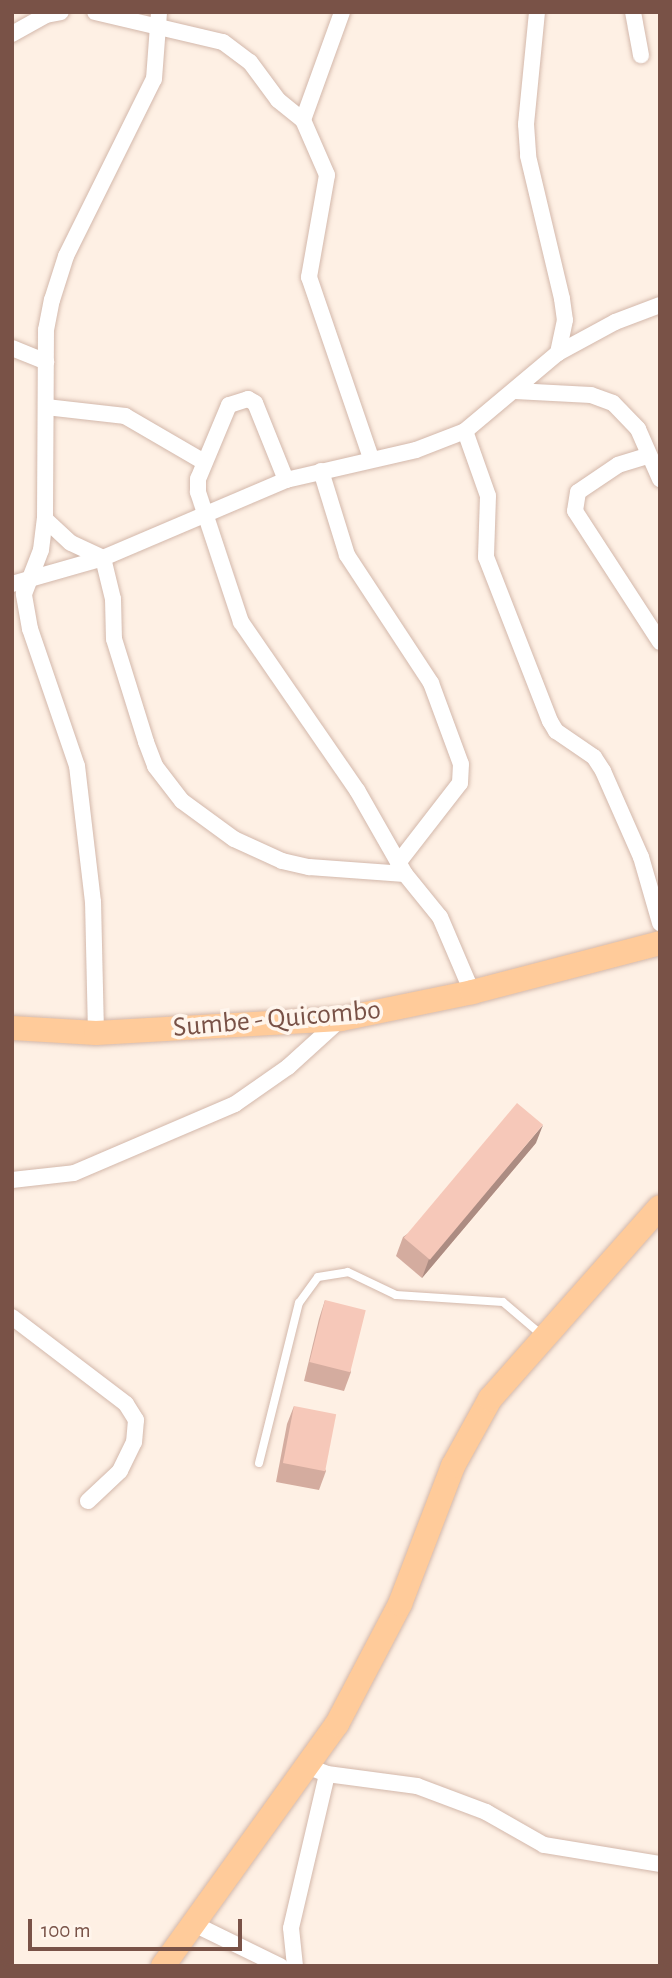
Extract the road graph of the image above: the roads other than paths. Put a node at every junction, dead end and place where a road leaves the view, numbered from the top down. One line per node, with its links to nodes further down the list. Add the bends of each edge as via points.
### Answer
1 (61, 12): 7 (street)
2 (95, 12): 6 (street)
3 (342, 12): 9 (street)
4 (537, 12): 12 (street, via 526,124 528,156 565,320)
5 (633, 12): 8 (street)
6 (159, 20): 9 (street, via 223,42 250,62 278,100); 13 (street, via 154,79 59,276 46,330)
7 (12, 34)
8 (641, 55)
9 (303, 120): 18 (street, via 327,175 310,260 312,292)
10 (660, 305): 12 (street, via 615,322)
11 (12, 348): 13 (street)
12 (558, 353): 14 (street)
13 (46, 362): 15 (street)
14 (515, 391): 16 (street); 17 (street, via 591,395 613,403 638,429)
15 (46, 407): 19 (street, via 125,416); 24 (street)
16 (465, 431): 18 (street, via 416,450); 29 (street, via 488,496 486,557 550,721 556,731 594,757 603,771 641,858)
17 (647, 456): 21 (street); 27 (street, via 618,465 578,492 575,511)
18 (371, 458): 20 (street)
19 (204, 462): 22 (street, via 223,413 238,400 248,399 260,413); 23 (street, via 198,492)
20 (321, 471): 22 (street); 28 (street, via 347,555 431,683 461,764 460,783)
21 (660, 479)
22 (286, 480): 23 (street)
23 (205, 515): 25 (street); 28 (street, via 245,630 357,790)
24 (46, 519): 25 (street, via 71,543); 26 (street, via 41,550)
25 (103, 558): 26 (street); 28 (street, via 113,599 114,639 146,742 155,766 182,801 234,839 282,860 309,867)
26 (17, 579): 34 (street, via 77,766 93,902)
27 (660, 642)
28 (401, 868): 31 (street, via 446,927)
29 (660, 923)
30 (660, 943): 31 (main road, Sumbe - Quicombo)
31 (472, 992): 32 (main road, Sumbe - Quicombo)
32 (341, 1020): 34 (main road, Sumbe - Quicombo); 35 (street, via 288,1067 235,1104 74,1173)
33 (12, 1028): 34 (main road, Sumbe - Quicombo)
34 (96, 1033)
35 (12, 1180)
36 (660, 1207): 38 (main road)
37 (12, 1317): 40 (street, via 126,1404 136,1420 134,1442 120,1471)
38 (543, 1336): 39 (lane, via 503,1302 396,1295 348,1272 318,1277 299,1303); 41 (main road, via 468,1433 400,1604)
39 (259, 1463)
40 (88, 1501)
41 (318, 1771): 42 (street, via 405,1783 486,1812 544,1844); 43 (main road); 46 (street, via 291,1928)
42 (660, 1864)
43 (194, 1924): 44 (main road); 45 (street)
44 (163, 1966)
45 (279, 1966)
46 (295, 1966)

